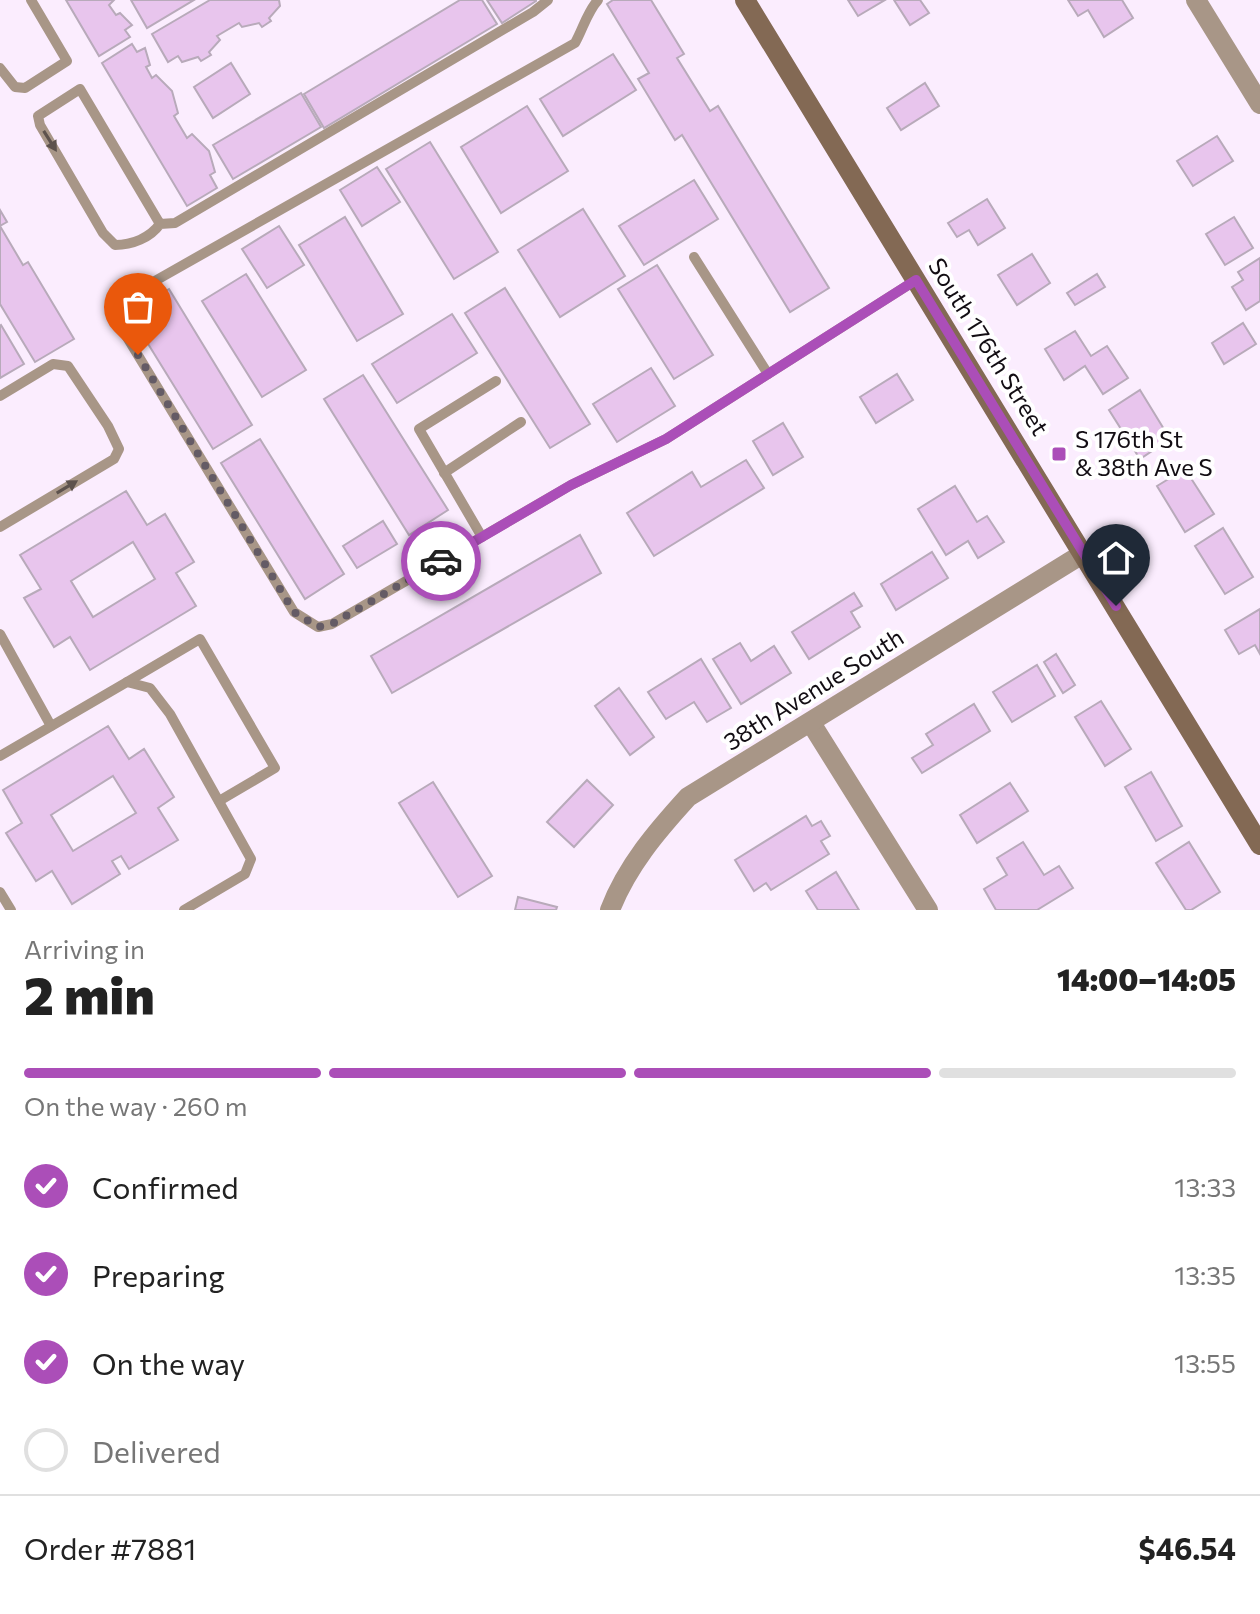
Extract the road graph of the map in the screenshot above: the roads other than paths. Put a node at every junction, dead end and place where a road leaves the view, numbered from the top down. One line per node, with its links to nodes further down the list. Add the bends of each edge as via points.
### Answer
1 (31, 0): 6 (lane, via 67,61 25,88 15,87)
2 (548, 0): 8 (lane, via 175,223)
3 (598, 0): 17 (lane, via 575,43 139,290 120,306 122,329 294,612 318,627 332,624)
4 (745, 0): 10 (street, South 176th Street)
5 (1196, 0): 7 (street)
6 (0, 68)
7 (1260, 104)
8 (160, 224): 8 (lane, one-way to 8, via 80,89 38,116 103,233 115,245 153,234)
9 (694, 257): 11 (lane)
10 (916, 280): 11 (lane); 18 (street, South 176th Street)
11 (768, 374): 17 (lane, via 666,439 571,485)
12 (496, 381): 15 (lane, via 419,429)
13 (0, 396): 16 (lane, one-way to 13, via 114,459 119,449 68,366 53,364)
14 (521, 422): 15 (lane)
15 (444, 473): 17 (lane)
16 (0, 527)
17 (482, 537)
18 (1084, 553): 21 (street, 38th Avenue South); 25 (street, South 176th Street)
19 (0, 634): 22 (lane)
20 (127, 682): 22 (lane); 24 (lane, via 150,688 164,705); 24 (lane, via 200,639 275,768)
21 (811, 723): 29 (street, 38th Avenue South, via 688,797 652,836); 30 (street)
22 (51, 726): 23 (lane)
23 (0, 756)
24 (219, 801): 28 (lane, via 251,859 245,874)
25 (1260, 845)
26 (0, 892): 27 (lane)
27 (11, 910)
28 (184, 910)
29 (610, 910)
30 (928, 910)

